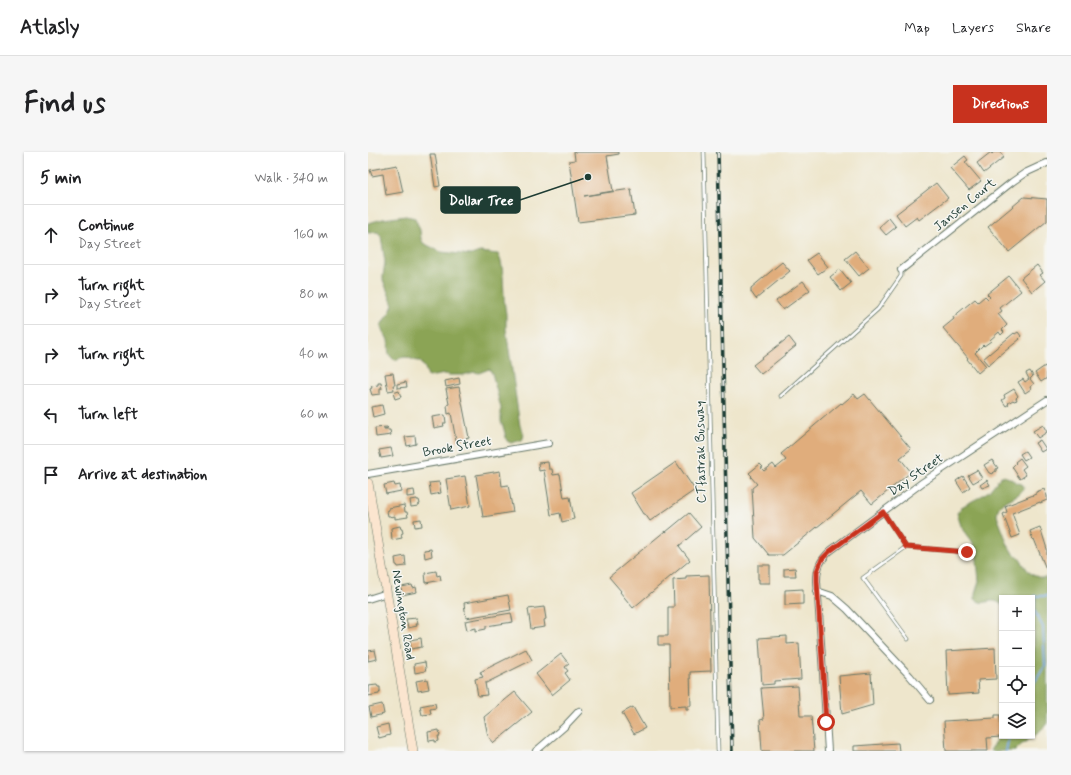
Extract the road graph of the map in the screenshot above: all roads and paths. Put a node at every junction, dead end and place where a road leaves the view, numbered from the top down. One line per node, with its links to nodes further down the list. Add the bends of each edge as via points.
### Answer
1 (704, 152): 20 (lane, CTfastrak Busway)
2 (1047, 163): 3 (street, Jansen Court, via 1012,182)
3 (901, 270): 4 (lane, via 901,276 878,309)
4 (781, 396)
5 (1047, 400): 9 (street, Day Street, via 923,482)
6 (549, 443): 7 (street, Brook Street)
7 (368, 474)
8 (368, 484): 13 (main road, Newington Road)
9 (883, 512): 10 (lane); 12 (street, Day Street, via 822,559 817,571)
10 (906, 547): 11 (lane); 15 (lane, via 863,578)
11 (967, 552)
12 (817, 591): 16 (street, via 832,596 847,609); 21 (street, Day Street)
13 (387, 593): 14 (street); 18 (main road, Newington Road)
14 (368, 599)
15 (908, 639)
16 (930, 700)
17 (580, 711): 19 (street)
18 (413, 751)
19 (536, 751)
20 (718, 751)
21 (828, 751)

